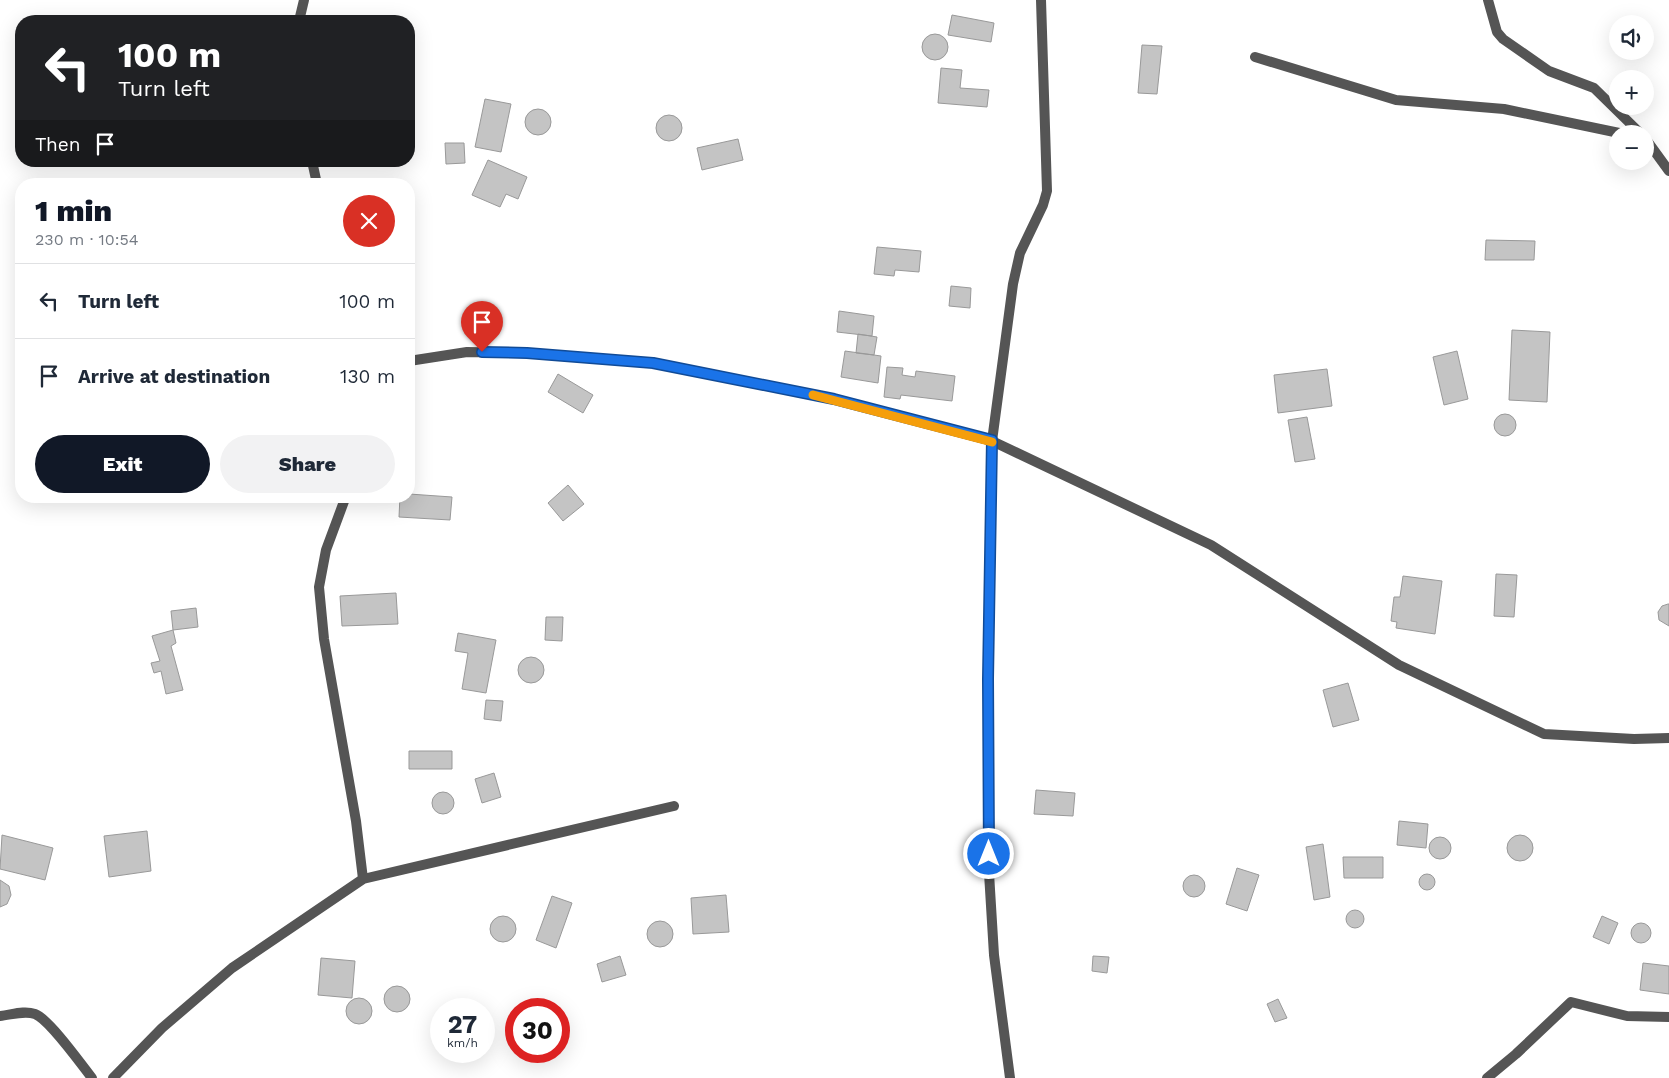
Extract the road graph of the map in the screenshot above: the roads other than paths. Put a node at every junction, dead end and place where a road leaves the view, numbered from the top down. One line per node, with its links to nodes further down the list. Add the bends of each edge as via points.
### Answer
1 (304, 0): 4 (street)
2 (1041, 0): 11 (street, via 1047,191 1020,252)
3 (1488, 0): 6 (street, via 1494,24 1503,38 1549,71 1594,88)
4 (300, 15)
5 (1256, 57): 7 (street, via 1396,100 1504,109)
6 (1632, 125)
7 (1609, 131)
8 (1654, 151): 9 (street)
9 (1669, 171)
10 (415, 360): 11 (street, via 467,352 527,353 653,363 834,399)
11 (992, 440): 13 (street, via 1211,545 1399,665 1544,734 1634,740); 20 (street, via 989,873 994,955)
12 (343, 503): 15 (street, via 326,550 319,588 324,639)
13 (1669, 738)
14 (674, 806): 15 (street)
15 (363, 879): 19 (street, via 232,968 162,1028)
16 (0, 1016): 18 (street, via 24,1012 36,1014 46,1021)
17 (1669, 1017): 21 (street, via 1627,1016 1571,1002)
18 (92, 1078)
19 (113, 1078)
20 (1010, 1078)
21 (1487, 1078)

